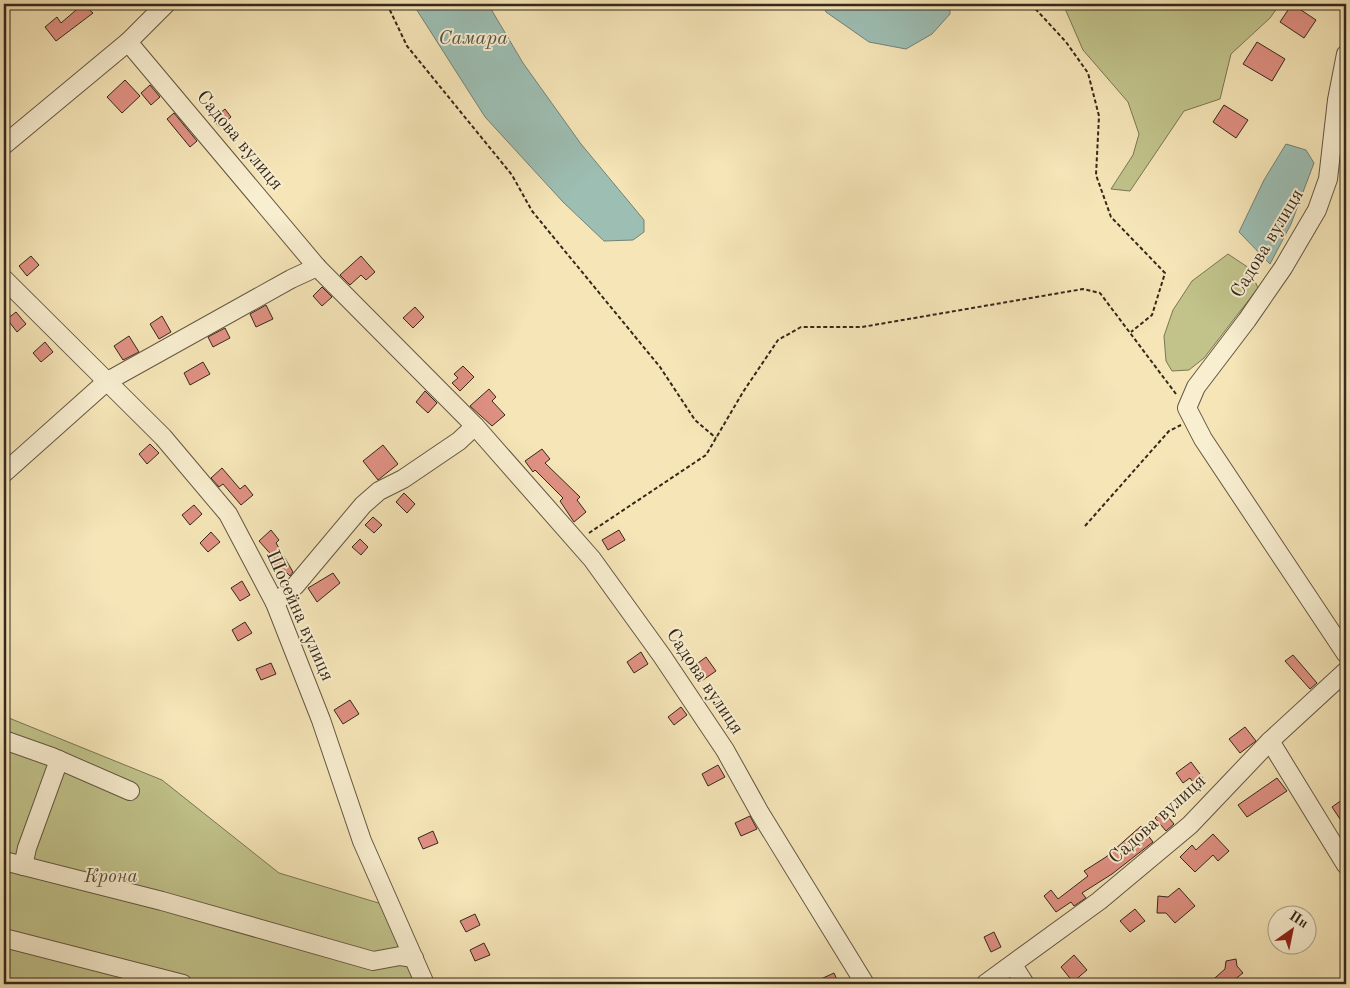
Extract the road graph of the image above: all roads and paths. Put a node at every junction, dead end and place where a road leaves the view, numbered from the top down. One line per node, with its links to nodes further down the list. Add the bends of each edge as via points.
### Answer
1 (166, 4): 4 (street)
2 (386, 4): 14 (path, via 407,46 512,175 532,211 660,367 695,420)
3 (1031, 4): 10 (path, via 1066,42 1088,73 1099,116 1096,175 1111,217 1165,273 1152,315)
4 (128, 42): 7 (street); 8 (street, Садова вулиця)
5 (1346, 54): 6 (street, Садова вулиця)
6 (1342, 103): 12 (street, Садова вулиця, via 1328,179 1317,210 1268,290 1196,386)
7 (4, 145)
8 (317, 267): 11 (street); 13 (street, Садова вулиця)
9 (4, 279): 11 (street, Шосейна вулиця)
10 (1131, 332): 12 (path); 14 (path, via 1100,292 1083,289 862,327 801,327 778,340)
11 (106, 382): 15 (street); 18 (street, Шосейна вулиця, via 163,437 228,514)
12 (1189, 414): 16 (path, via 1169,431); 19 (street)
13 (476, 426): 17 (street, Садова вулиця); 18 (street, via 403,479 378,491 295,586)
14 (716, 438): 17 (path, via 706,455)
15 (4, 473)
16 (1085, 526)
17 (576, 541): 33 (street, Садова вулиця, via 662,656 725,750)
18 (275, 603): 29 (street, Шосейна вулиця, via 321,720 362,841)
19 (1346, 654)
20 (1346, 671): 22 (street, Садова вулиця)
21 (4, 740): 23 (street)
22 (1270, 741): 26 (street); 30 (street, Садова вулиця, via 1190,825 1099,901)
23 (59, 760): 24 (street); 27 (street)
24 (130, 791)
25 (4, 861): 27 (street)
26 (1346, 865)
27 (23, 866): 29 (street, via 162,901 372,961 400,956)
28 (4, 938): 31 (street)
29 (414, 958): 32 (street, Шосейна вулиця)
30 (1013, 966): 34 (street, Садова вулиця); 35 (street)
31 (183, 984)
32 (425, 984)
33 (865, 984)
34 (985, 984)
35 (1025, 984)

